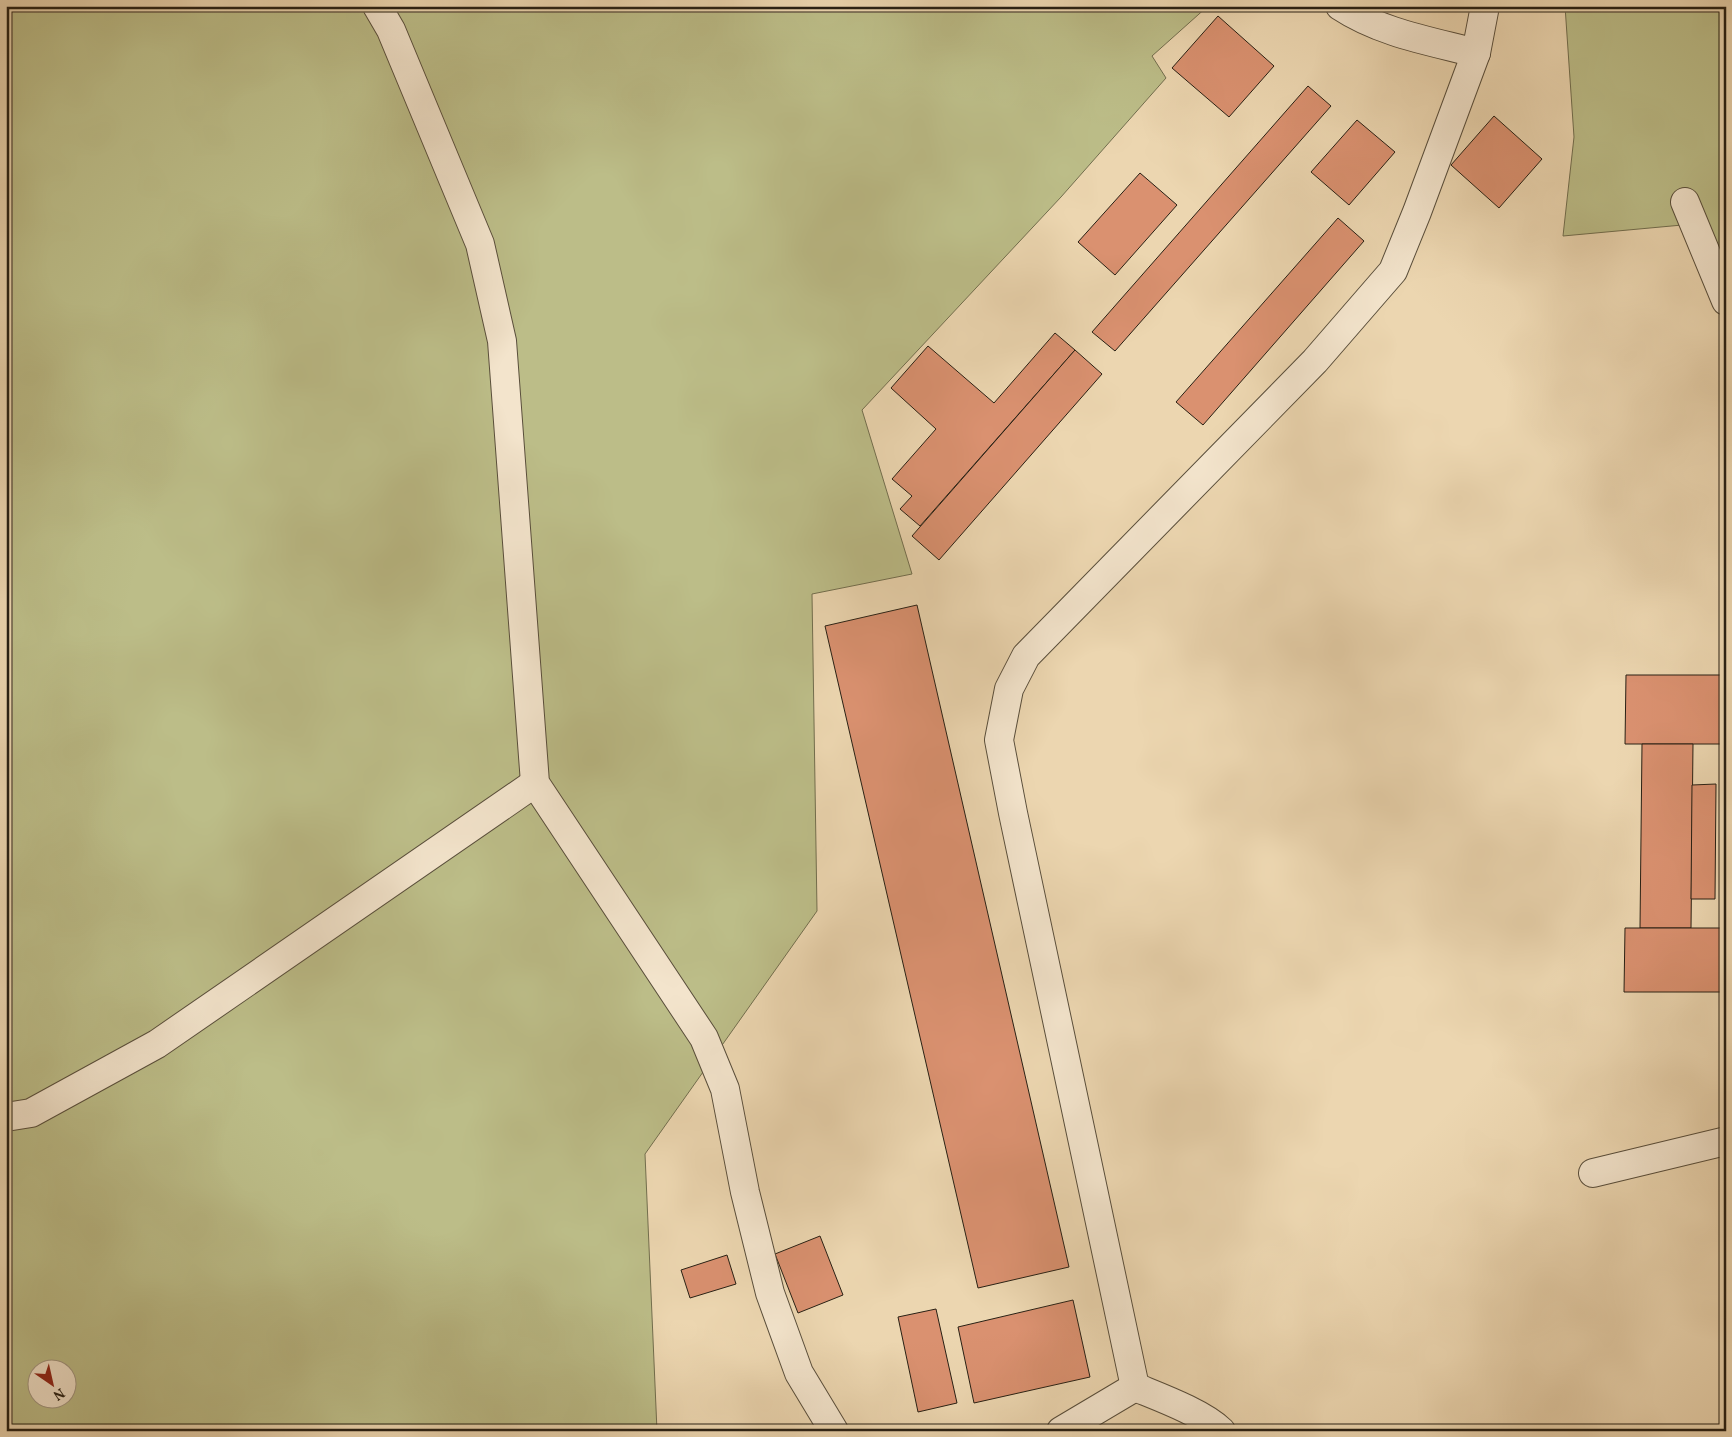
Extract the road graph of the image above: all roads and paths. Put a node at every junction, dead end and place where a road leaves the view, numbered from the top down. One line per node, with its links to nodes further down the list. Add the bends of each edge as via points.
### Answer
1 (377, 6): 7 (street, via 391,30 480,244 502,341)
2 (1340, 6): 4 (street, via 1379,27)
3 (1486, 6): 4 (street)
4 (1476, 53): 11 (street, via 1393,271 1315,361 1026,656 1009,689 1000,740 1013,813)
5 (1685, 202): 6 (street)
6 (1726, 301)
7 (535, 783): 8 (street, via 157,1044 32,1113); 12 (street, via 704,1038 725,1089 744,1192 770,1293 799,1373)
8 (6, 1117)
9 (1726, 1141): 10 (street)
10 (1593, 1173)
11 (1135, 1388): 13 (street); 14 (street, via 1172,1403)
12 (834, 1431)
13 (1061, 1431)
14 (1221, 1431)

